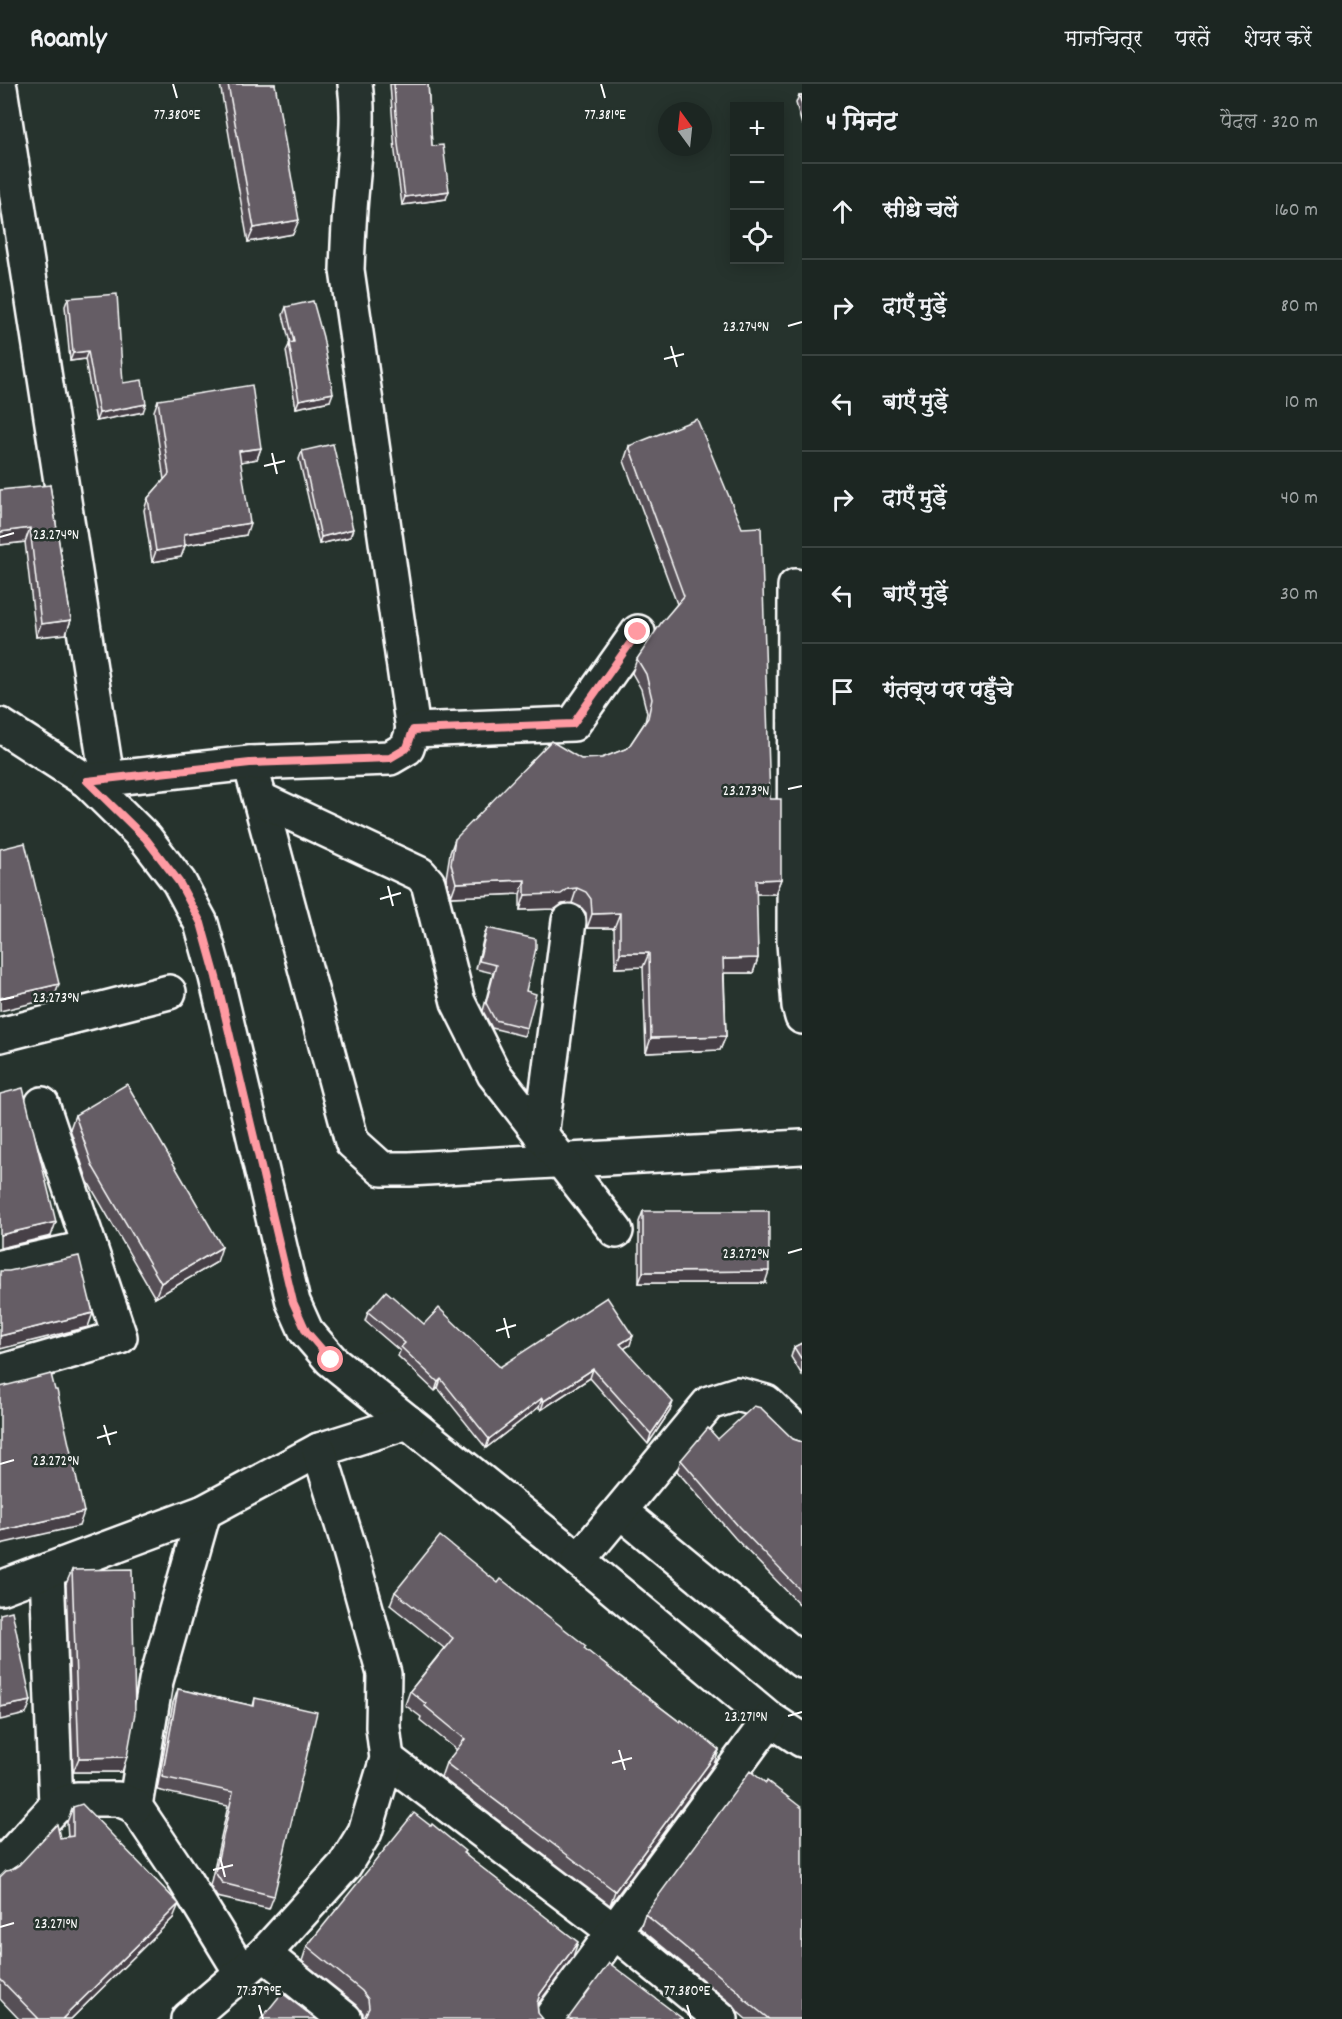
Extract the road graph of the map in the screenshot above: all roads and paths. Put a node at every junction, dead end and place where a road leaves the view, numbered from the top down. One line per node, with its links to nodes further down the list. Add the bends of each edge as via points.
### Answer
1 (354, 84): 6 (street, via 357,134 347,270)
2 (0, 88): 8 (street)
3 (795, 586): 12 (street, via 794,943)
4 (638, 632): 6 (street, via 573,724)
5 (0, 725): 8 (street)
6 (413, 730): 7 (street, via 407,748 390,758)
7 (250, 763): 8 (street); 9 (street)
8 (97, 779): 21 (street, via 179,882 201,923 293,1302 306,1331 331,1360)
9 (260, 799): 16 (street, via 420,874 428,883 458,1002 494,1074); 16 (street, via 352,1142 382,1169 409,1169)
10 (569, 921): 16 (street)
11 (169, 992): 13 (street)
12 (802, 1017)
13 (0, 1035)
14 (42, 1104): 18 (street)
15 (802, 1147): 16 (street)
16 (551, 1148): 17 (street)
17 (615, 1231)
18 (90, 1247): 19 (street); 20 (street, via 120,1336)
19 (0, 1267)
20 (0, 1372)
21 (408, 1422): 23 (street); 26 (street)
22 (802, 1436): 24 (street, via 766,1402 737,1394 710,1403)
23 (319, 1450): 25 (street); 32 (street, via 384,1674)
24 (620, 1511): 26 (street); 29 (street)
25 (204, 1512): 27 (street); 34 (street, via 156,1682)
26 (579, 1560): 30 (street)
27 (47, 1571): 28 (street); 33 (street)
28 (0, 1588)
29 (802, 1661)
30 (770, 1719): 31 (street); 36 (street)
31 (802, 1740)
32 (387, 1759): 36 (street); 37 (street, via 365,1832 344,1866)
33 (56, 1806): 34 (street, via 77,1799 99,1799); 35 (street)
34 (135, 1806): 37 (street, via 184,1879)
35 (0, 1868)
36 (615, 1932): 40 (street); 41 (street)
37 (253, 1964): 38 (street); 39 (street)
38 (194, 2017)
39 (345, 2019)
40 (550, 2019)
41 (721, 2019)

